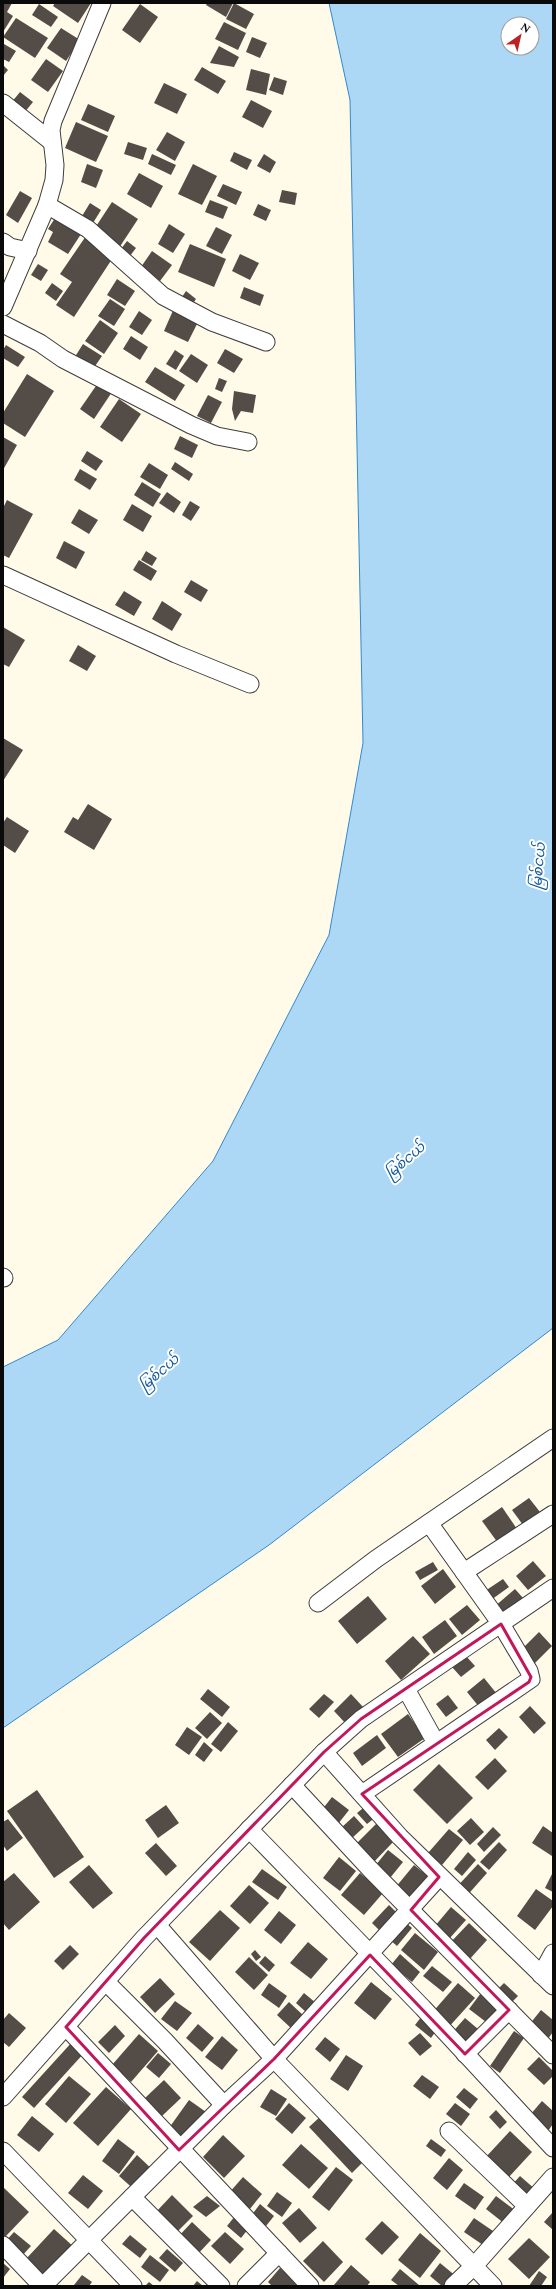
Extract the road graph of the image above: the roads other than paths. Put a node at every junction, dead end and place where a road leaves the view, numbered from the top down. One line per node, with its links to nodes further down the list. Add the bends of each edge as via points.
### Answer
1 (102, 3): 3 (street, via 53,121)
2 (3, 103): 3 (street)
3 (52, 142): 4 (street, via 54,180)
4 (47, 205): 6 (street); 10 (street, via 88,229 163,296 212,322)
5 (3, 242): 6 (street, via 10,247)
6 (28, 251): 7 (street)
7 (7, 289): 8 (street)
8 (3, 307)
9 (3, 324): 11 (street, via 40,343 63,359 191,426 217,436)
10 (266, 342)
11 (248, 442)
12 (3, 575): 13 (street, via 176,654)
13 (250, 684)
14 (552, 1442): 16 (street)
15 (553, 1514): 17 (street)
16 (429, 1523): 17 (street); 19 (street)
17 (464, 1572): 20 (street)
18 (553, 1588): 20 (street)
19 (318, 1603)
20 (501, 1624): 21 (street); 22 (street, via 529,1672 531,1680)
21 (406, 1689): 22 (street); 23 (street, via 361,1719)
22 (436, 1743): 25 (street)
23 (324, 1752): 24 (street); 25 (street)
24 (292, 1785): 26 (street); 28 (street)
25 (362, 1794): 27 (street)
26 (249, 1829): 29 (street); 31 (street)
27 (439, 1877): 28 (street); 32 (street)
28 (411, 1910): 31 (street); 35 (street)
29 (158, 1926): 33 (street); 39 (street)
30 (553, 1953): 32 (street)
31 (370, 1955): 37 (street); 39 (street)
32 (541, 1974): 34 (street)
33 (106, 1982): 36 (street); 41 (street, via 165,2040)
34 (553, 1986)
35 (508, 2010): 37 (street); 38 (street)
36 (66, 2027): 40 (street); 44 (street)
37 (465, 2054): 43 (street)
38 (553, 2055)
39 (274, 2059): 41 (street); 52 (street)
40 (3, 2097)
41 (224, 2105): 44 (street)
42 (449, 2131): 48 (street)
43 (553, 2148)
44 (180, 2150): 47 (street); 51 (street)
45 (3, 2151): 49 (street)
46 (553, 2177): 48 (street)
47 (132, 2197): 49 (street); 55 (street)
48 (527, 2206): 52 (street)
49 (90, 2240): 53 (street); 54 (street)
50 (3, 2245): 53 (street)
51 (279, 2253): 56 (street); 57 (street)
52 (474, 2266): 58 (street); 59 (street)
53 (42, 2286)
54 (134, 2286)
55 (221, 2286)
56 (246, 2286)
57 (310, 2286)
58 (453, 2286)
59 (494, 2286)

